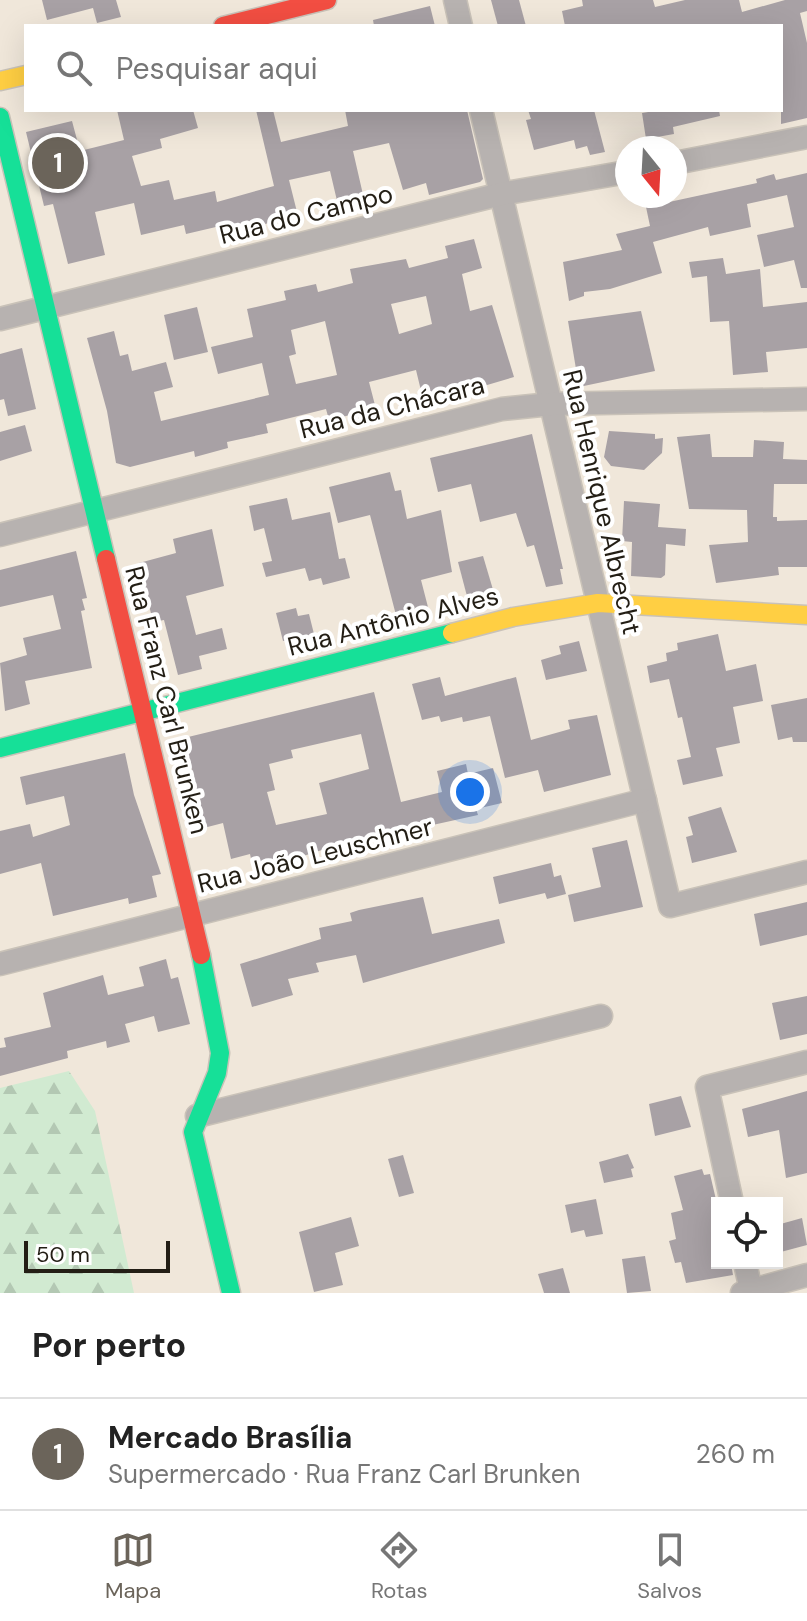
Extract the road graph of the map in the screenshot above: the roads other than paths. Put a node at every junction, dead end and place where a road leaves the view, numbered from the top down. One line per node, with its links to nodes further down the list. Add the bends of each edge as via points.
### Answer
1 (327, 0): 3 (street)
2 (455, 0): 4 (street)
3 (231, 24)
4 (461, 24)
5 (24, 75): 6 (street)
6 (0, 81)
7 (481, 112): 12 (street, Rua Henrique Albrecht)
8 (0, 117): 13 (street, Rua Franz Carl Brunken)
9 (807, 137): 10 (street)
10 (687, 161)
11 (615, 174): 12 (street, Rua do Campo)
12 (501, 194): 13 (street, Rua do Campo); 16 (street, Rua Henrique Albrecht)
13 (46, 307): 14 (street, Rua do Campo); 17 (street, Rua Franz Carl Brunken)
14 (0, 319)
15 (807, 399): 16 (street, Rua da Chácara)
16 (551, 404): 17 (street, Rua da Chácara, via 474,415); 19 (street, Rua Henrique Albrecht)
17 (94, 511): 18 (street, Rua da Chácara); 21 (street, Rua Franz Carl Brunken)
18 (0, 535)
19 (598, 603): 20 (street, Rua Antônio Alves); 21 (street, Rua Antônio Alves, via 513,617); 23 (street, Rua Henrique Albrecht)
20 (807, 615)
21 (143, 712): 22 (street, Rua Antônio Alves); 25 (street, Rua Franz Carl Brunken)
22 (0, 748)
23 (645, 800): 24 (street, Rua Henrique Albrecht, via 670,906); 25 (street, Rua João Leuschner)
24 (807, 872)
25 (192, 915): 26 (street, Rua João Leuschner); 29 (street, Rua Franz Carl Brunken, via 220,1053 212,1089)
26 (0, 964)
27 (601, 1016): 29 (street)
28 (807, 1062): 30 (street, via 707,1087)
29 (197, 1116): 34 (street, Rua Franz Carl Brunken, via 196,1149)
30 (731, 1197)
31 (745, 1269): 33 (street)
32 (807, 1275): 33 (street)
33 (747, 1292)
34 (231, 1293)

